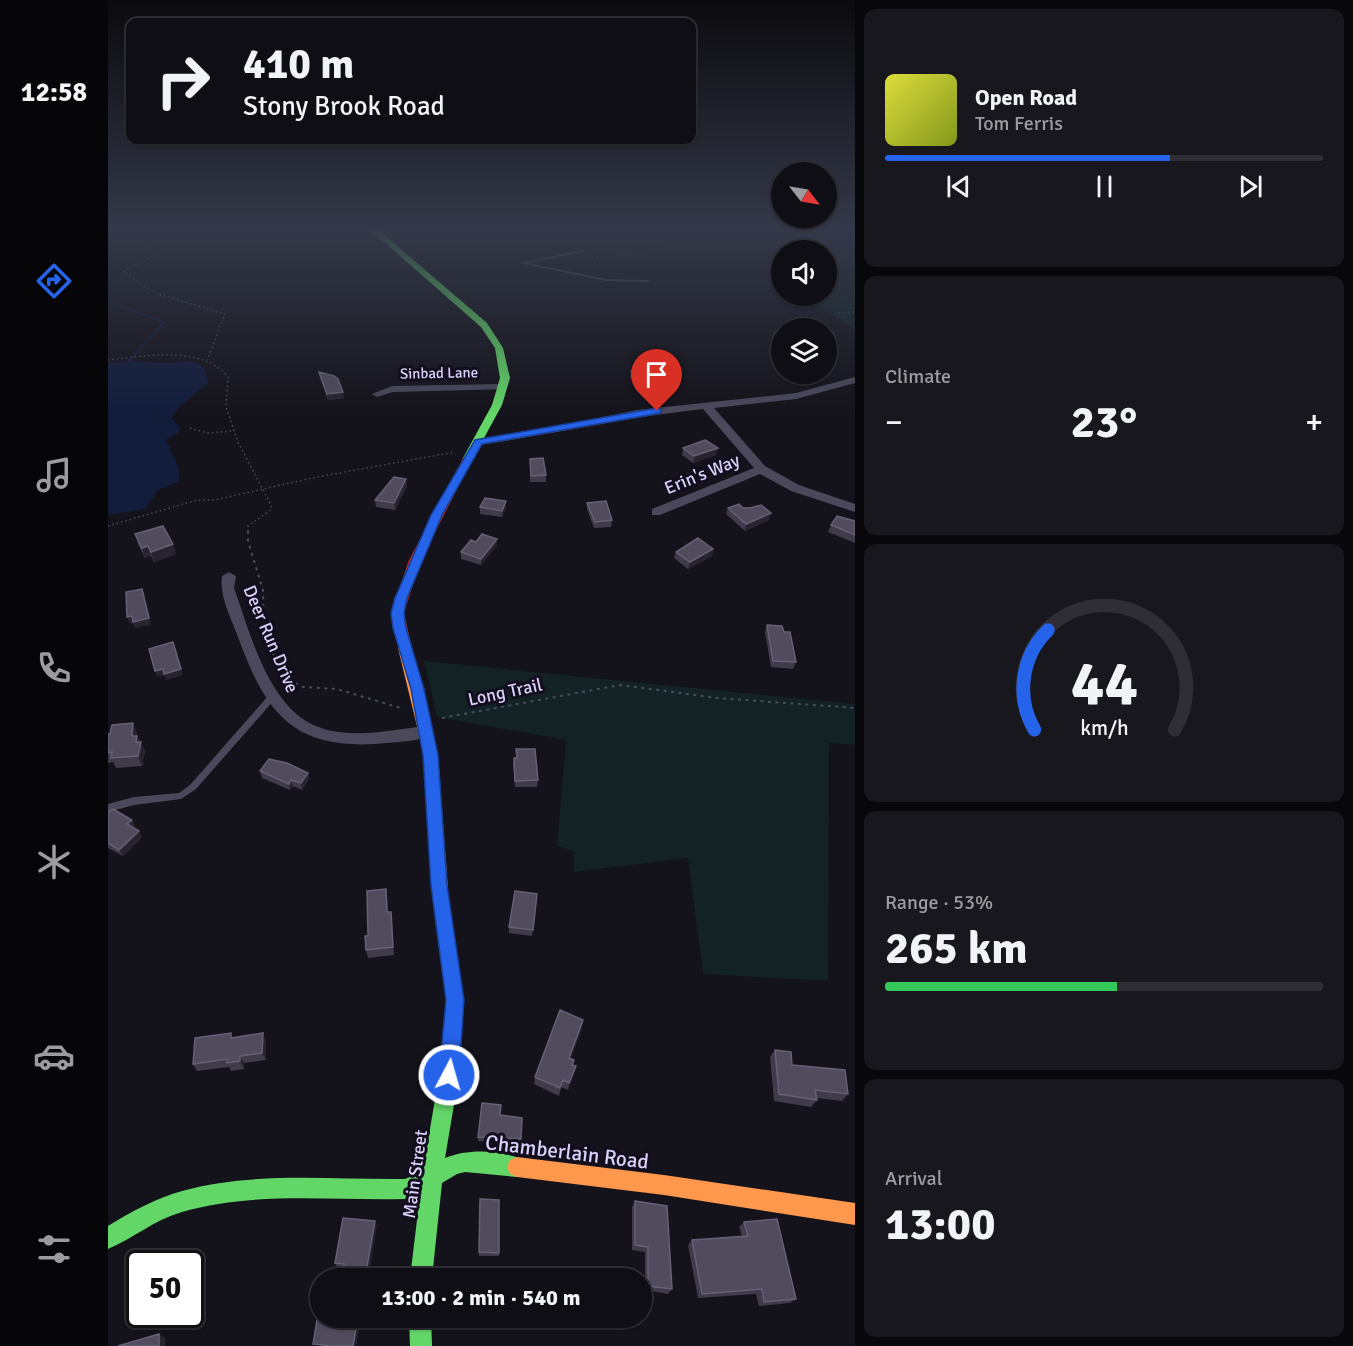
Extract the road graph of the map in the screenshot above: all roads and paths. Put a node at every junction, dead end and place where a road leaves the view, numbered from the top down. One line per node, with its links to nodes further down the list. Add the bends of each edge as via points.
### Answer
1 (152, 290): 6 (path, via 189,306 225,314)
2 (443, 290): 8 (main road, Main Street, via 484,325 499,348 504,362)
3 (855, 312): 4 (path)
4 (839, 313)
5 (108, 360): 6 (path)
6 (207, 360): 12 (path, via 228,377 226,407)
7 (855, 380): 10 (street, via 796,396)
8 (503, 387): 9 (street, Sinbad Lane, via 392,389); 13 (main road, Main Street)
9 (377, 394)
10 (706, 406): 13 (street, via 637,413); 14 (street)
11 (190, 428): 12 (path, via 207,433)
12 (234, 431): 15 (path)
13 (476, 446): 15 (path); 22 (main road, Main Street, via 414,562 398,613)
14 (762, 469): 16 (street, via 795,488); 17 (street, Erin's Way)
15 (263, 490): 18 (path, via 198,500); 22 (path, Long Trail, via 271,510 248,526 248,541 263,590 264,640 290,680 303,687 337,689)
16 (855, 508)
17 (656, 512)
18 (108, 526)
19 (229, 576): 20 (street, Deer Run Drive, via 227,588)
20 (272, 697): 23 (street, Deer Run Drive, via 290,717 313,732 374,738); 24 (lane, via 181,796)
21 (855, 708): 22 (path, Long Trail, via 717,698 620,685 439,718)
22 (423, 713): 23 (main road, Main Street)
23 (425, 732): 25 (main road, Main Street, via 431,755 439,885 455,1000 449,1075)
24 (108, 808)
25 (432, 1176): 26 (main road, Chamberlain Road, via 458,1163 474,1162); 27 (main road, Chamberlain Road, via 408,1189 233,1189 158,1209); 28 (main road, Main Street)
26 (855, 1214)
27 (108, 1238)
28 (422, 1268)
29 (420, 1328): 30 (main road)
30 (421, 1346)

